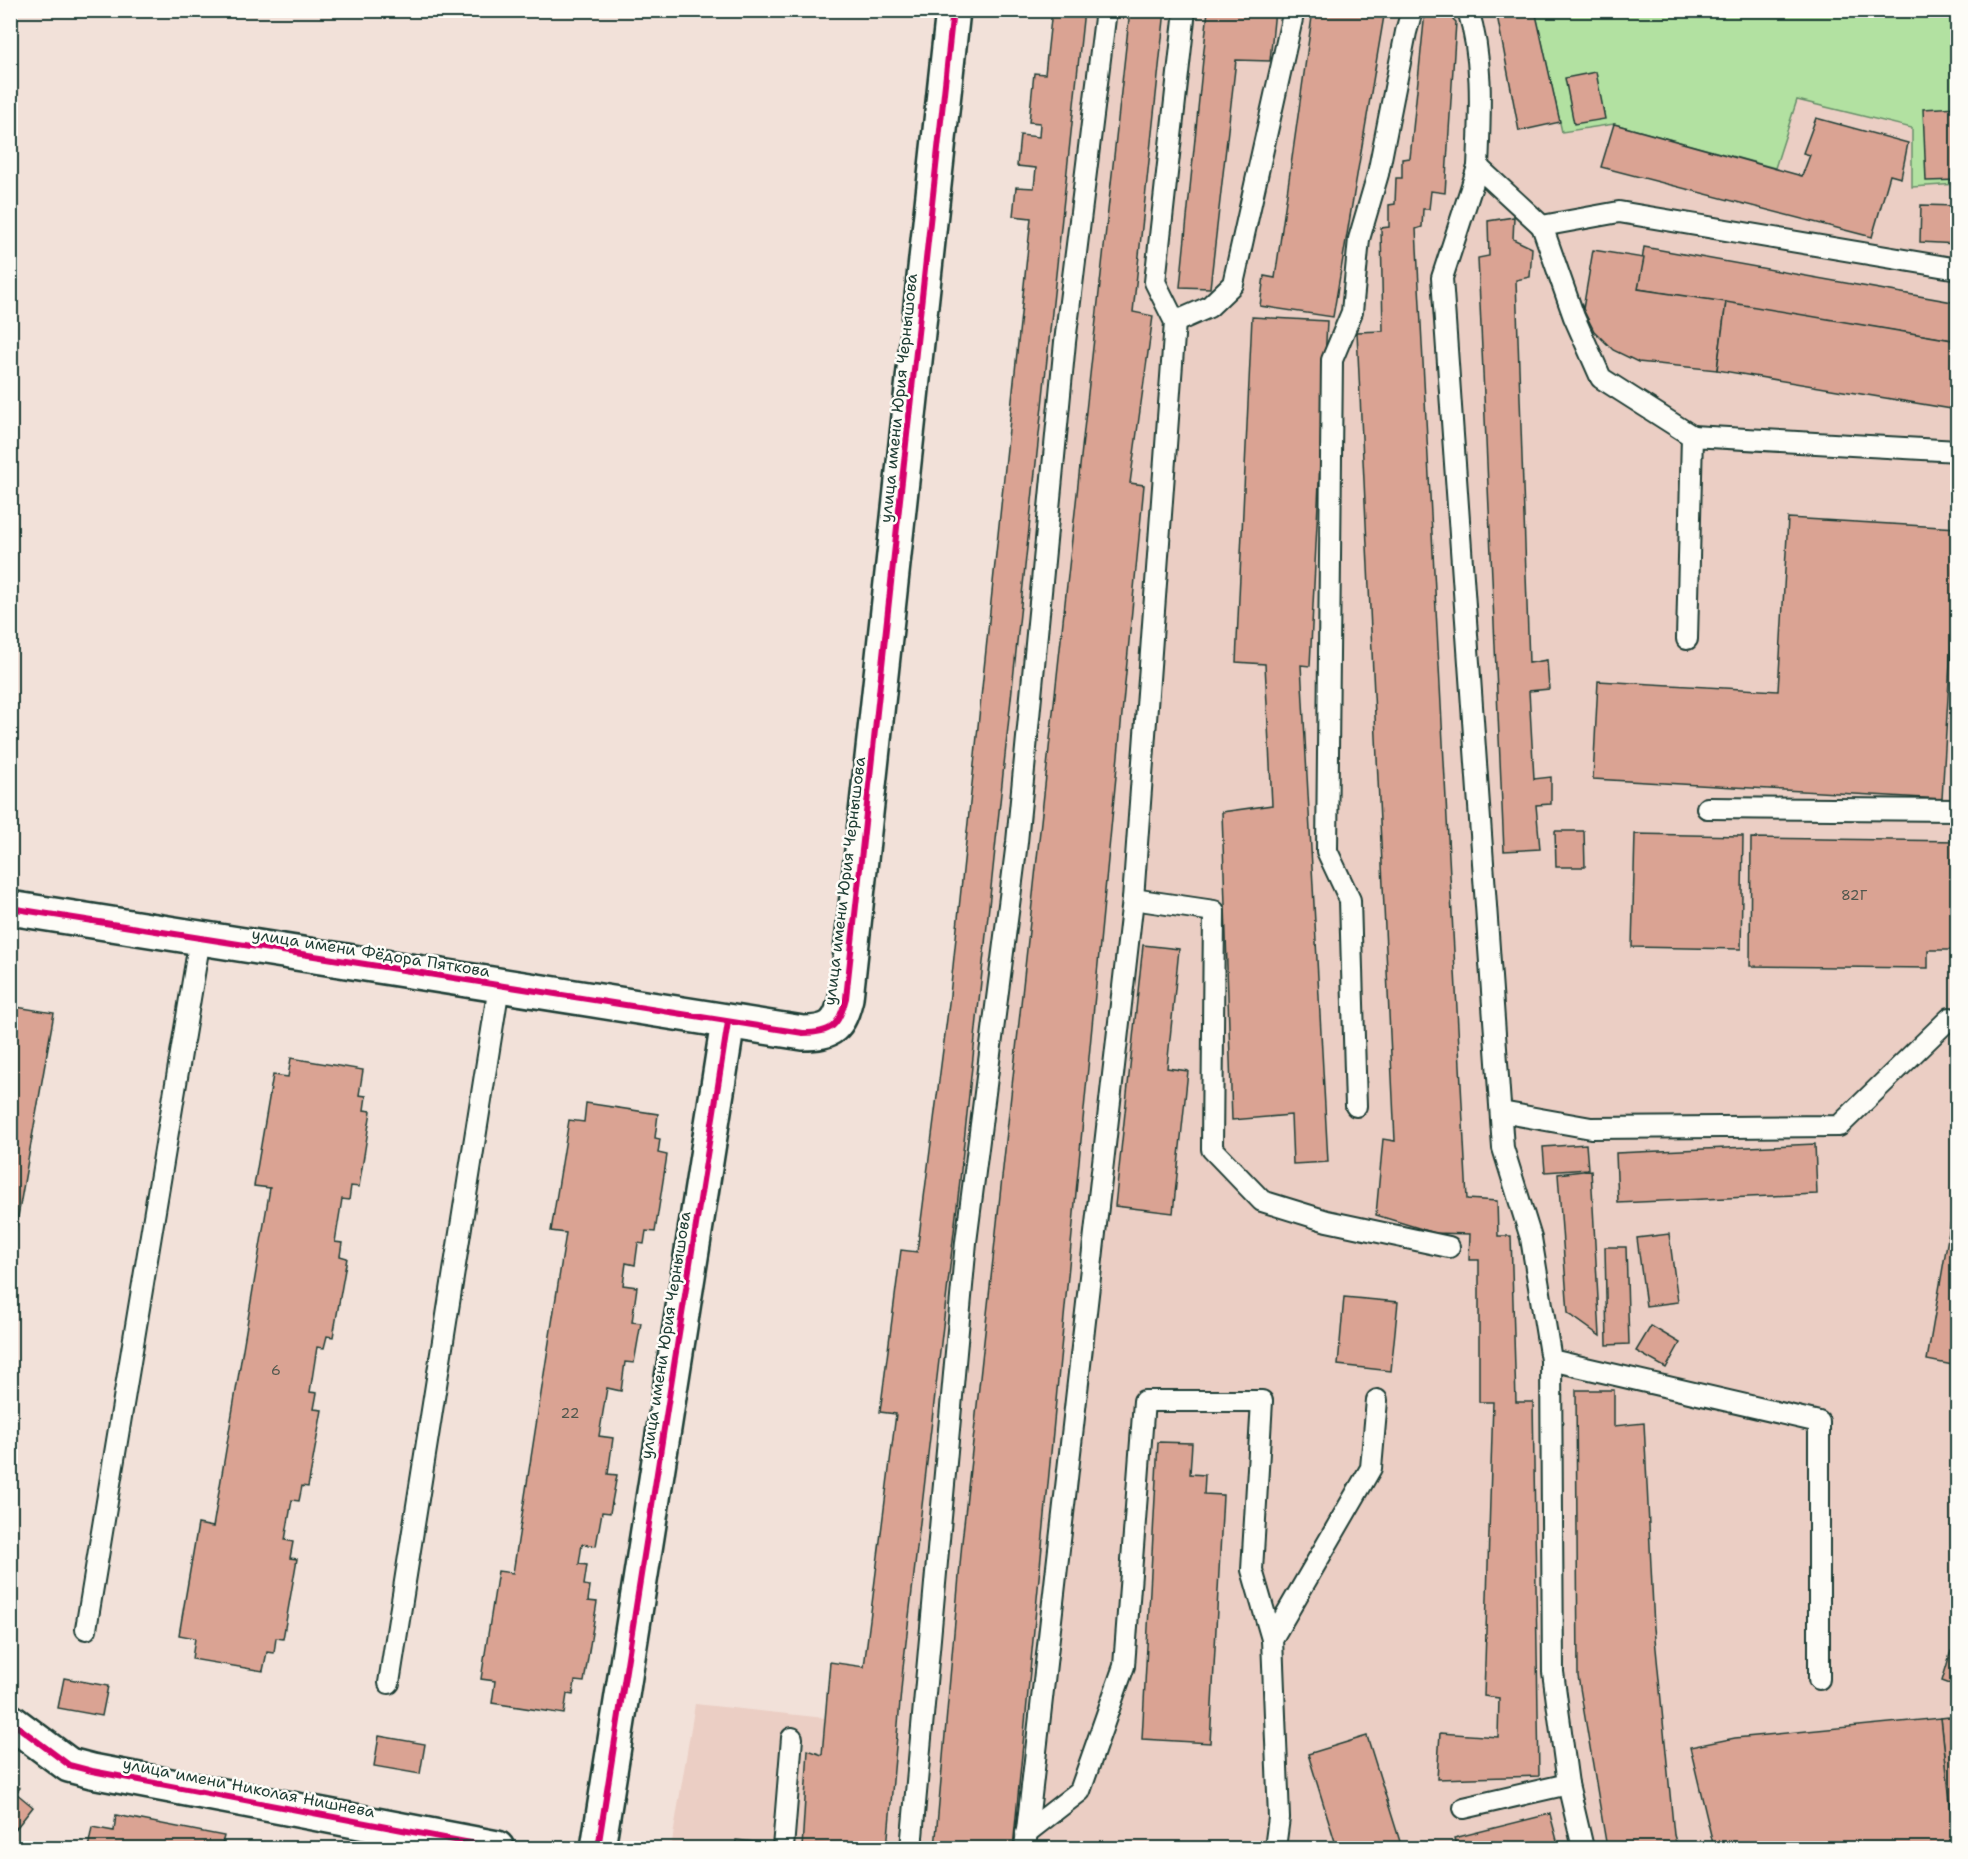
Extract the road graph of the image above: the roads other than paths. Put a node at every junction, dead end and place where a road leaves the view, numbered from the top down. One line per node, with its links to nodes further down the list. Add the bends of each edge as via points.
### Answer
1 (954, 10): 21 (street, улица имени Юрия Чернышова, via 846,998 840,1020 823,1033)
2 (1106, 10): 39 (lane, via 1065,342 1017,842 966,1242)
3 (1185, 10): 10 (lane, via 1155,282)
4 (1294, 10): 10 (lane, via 1233,284 1209,307)
5 (1413, 10): 22 (lane, via 1378,174 1359,239 1352,312 1332,360 1327,851 1350,900)
6 (1468, 10): 7 (lane, via 1481,91)
7 (1478, 167): 8 (lane); 23 (lane, via 1442,278)
8 (1542, 226): 9 (lane, via 1619,212); 11 (lane, via 1574,317 1601,378)
9 (1958, 269)
10 (1174, 322): 16 (lane)
11 (1692, 436): 12 (lane); 13 (lane)
12 (1958, 450)
13 (1687, 639)
14 (1707, 808): 15 (lane)
15 (1958, 810)
16 (1133, 899): 24 (lane, via 1214,911 1212,1149 1262,1201 1327,1221); 35 (lane)
17 (10, 908): 18 (street, улица имени Фёдора Пяткова)
18 (201, 938): 19 (street, улица имени Фёдора Пяткова); 27 (lane)
19 (499, 986): 21 (street, улица имени Фёдора Пяткова); 30 (lane)
20 (1950, 1018): 23 (lane, via 1839,1126 1591,1128)
21 (728, 1022): 37 (street, улица имени Юрия Чернышова)
22 (1356, 1106)
23 (1501, 1112): 25 (lane, via 1503,1148 1531,1238)
24 (1449, 1247)
25 (1551, 1360): 29 (lane, via 1819,1422); 33 (lane, via 1553,1672)
26 (1377, 1400): 28 (lane, via 1371,1468)
27 (86, 1629)
28 (1272, 1639): 35 (lane, via 1252,1570 1262,1401 1144,1401 1124,1666 1080,1791); 40 (lane, via 1279,1818)
29 (1819, 1679)
30 (389, 1683)
31 (10, 1721): 36 (street, улица имени Николая Нишнева, via 69,1765 92,1771)
32 (792, 1738): 38 (lane)
33 (1568, 1784): 34 (lane); 41 (lane)
34 (1464, 1808)
35 (1025, 1841)
36 (497, 1848)
37 (598, 1848)
38 (783, 1848)
39 (911, 1848)
40 (1275, 1848)
41 (1583, 1848)

